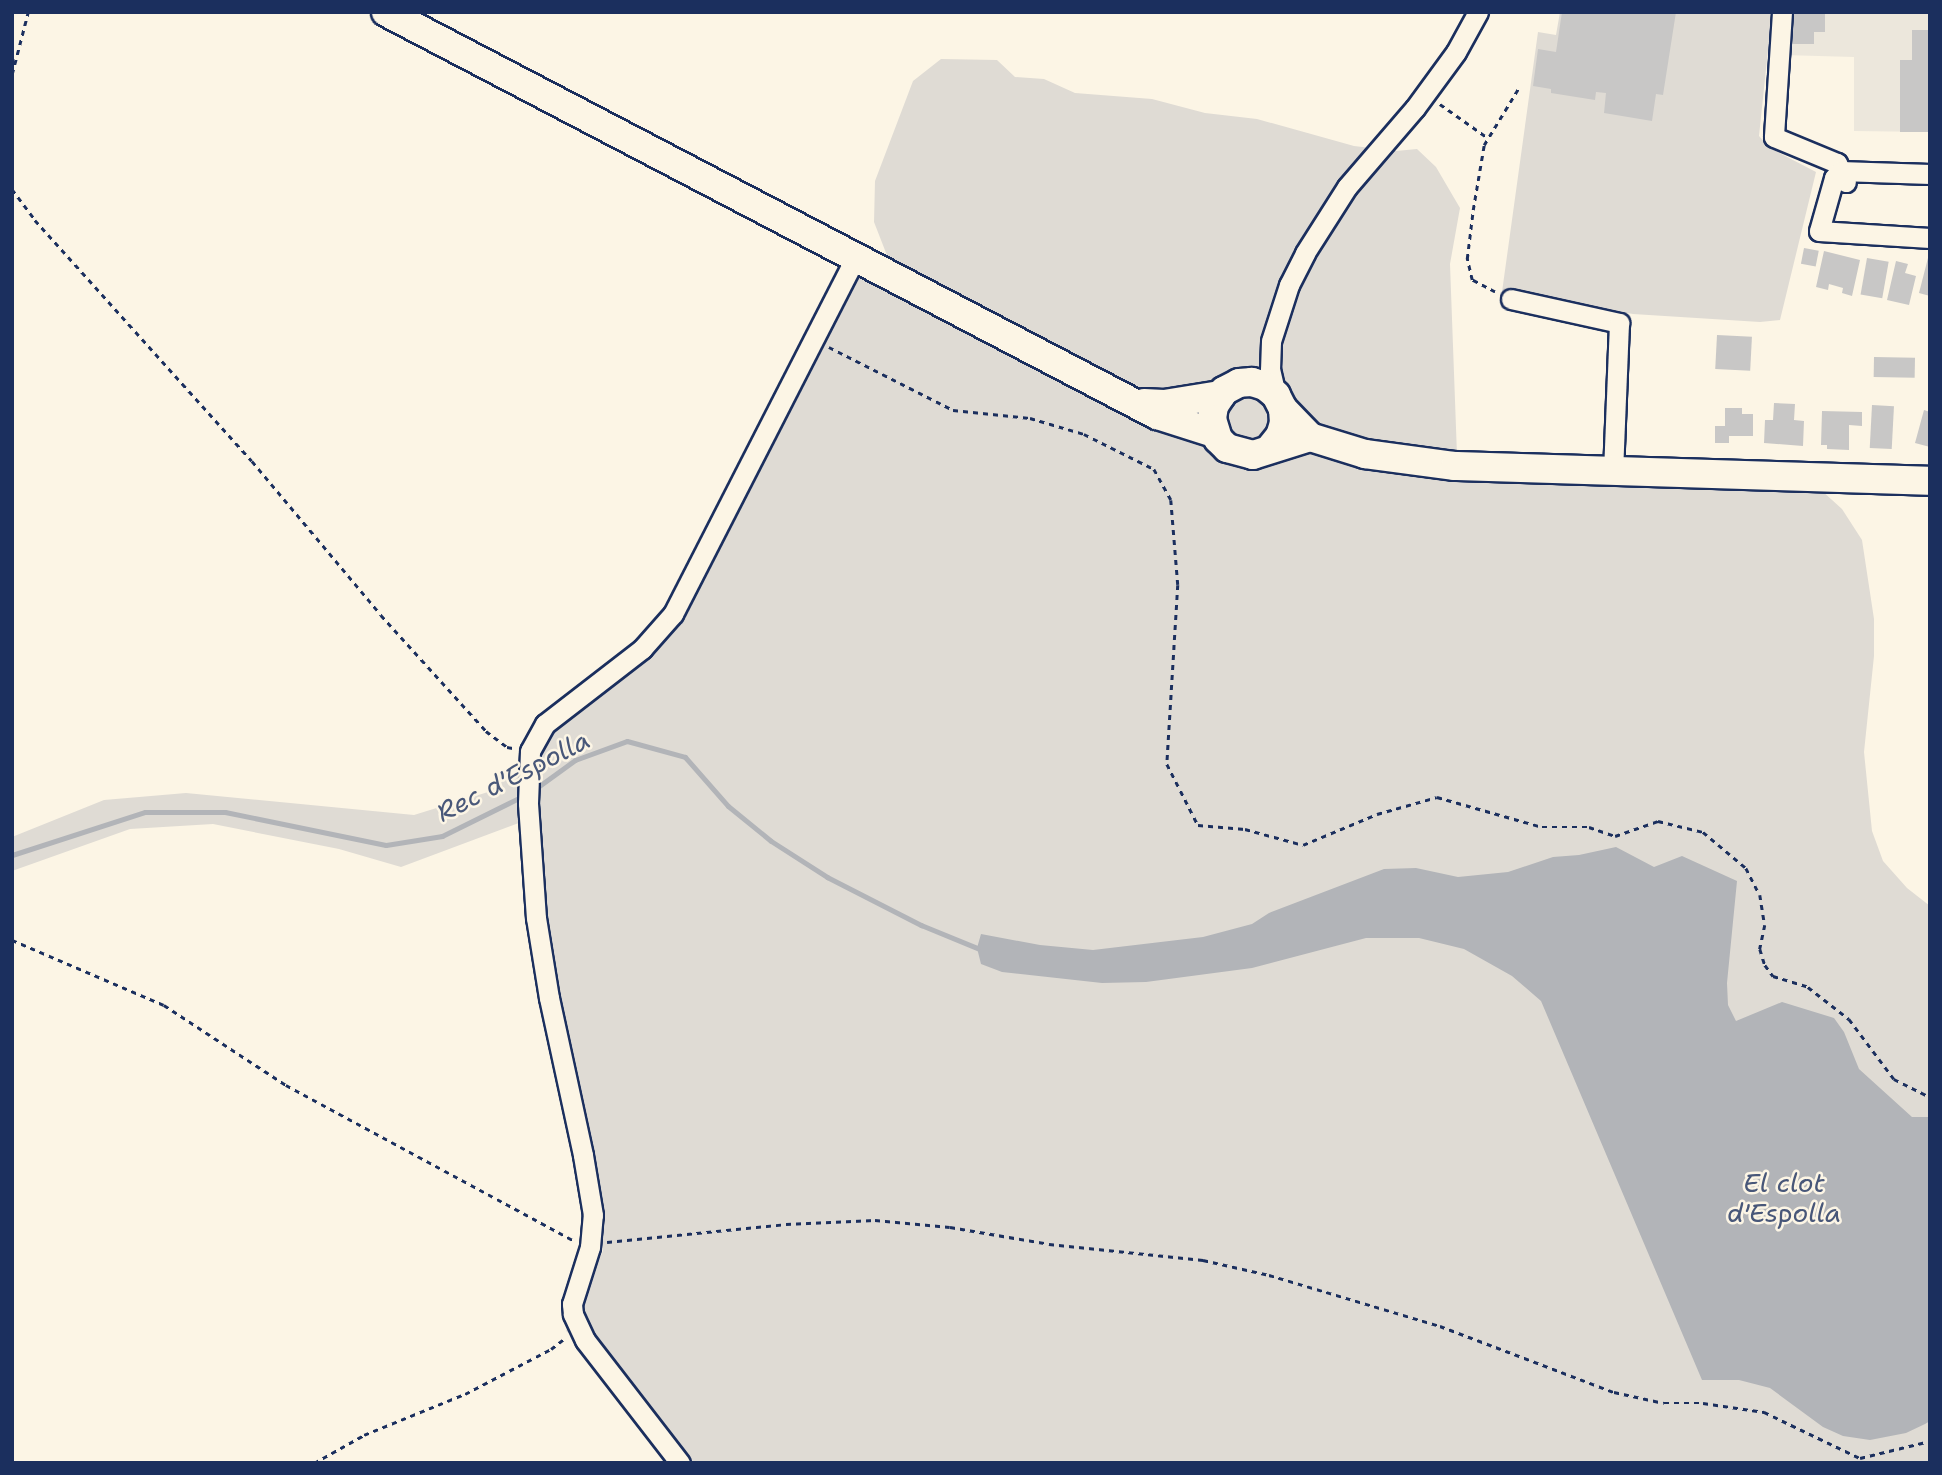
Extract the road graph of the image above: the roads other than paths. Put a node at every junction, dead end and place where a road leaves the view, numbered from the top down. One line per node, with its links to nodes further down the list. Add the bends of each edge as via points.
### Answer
1 (386, 12): 7 (main road)
2 (1478, 12): 9 (street, via 1426,94 1347,187 1324,222 1289,285)
3 (1782, 12): 5 (street, via 1774,137 1837,163)
4 (1930, 174): 5 (street)
5 (1843, 177): 6 (street, via 1834,178 1819,231)
6 (1930, 239)
7 (855, 258): 11 (main road); 18 (street, via 673,614 642,649 545,724 530,751 528,803 536,918 593,1215 591,1241 572,1304 578,1328)
8 (1511, 299): 16 (street, via 1619,323)
9 (1271, 341): 10 (street, via 1251,372); 12 (street, via 1270,370)
10 (1230, 389): 11 (main road, via 1164,404); 12 (main road, via 1259,384); 13 (main road, via 1212,413)
11 (1139, 402): 13 (main road, via 1157,415)
12 (1280, 402): 14 (main road); 15 (main road, via 1283,430)
13 (1214, 433): 15 (main road, via 1227,449 1239,454)
14 (1310, 437): 15 (main road); 16 (main road, via 1365,454 1455,466)
15 (1271, 447)
16 (1613, 471): 17 (main road)
17 (1930, 481)
18 (680, 1463)

